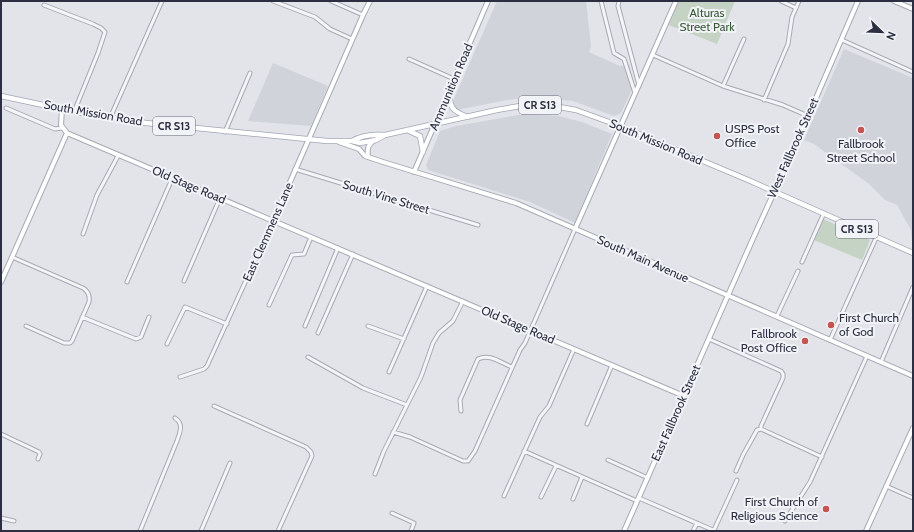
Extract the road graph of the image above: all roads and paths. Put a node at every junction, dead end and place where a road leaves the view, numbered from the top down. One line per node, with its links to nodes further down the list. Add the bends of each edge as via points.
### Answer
1 (162, 1): 36 (street)
2 (273, 1): 17 (street, via 315,17 330,29)
3 (331, 1): 16 (street)
4 (370, 1): 16 (street, East Clemmens Lane)
5 (488, 1): 24 (street, Ammunition Road)
6 (601, 1): 28 (street, via 614,53 624,59)
7 (619, 1): 25 (street, via 618,6)
8 (676, 1): 20 (street)
9 (781, 1): 14 (street)
10 (799, 1): 14 (street)
11 (858, 1): 19 (street, West Fallbrook Street)
12 (894, 1): 15 (street)
13 (44, 5): 33 (street, via 93,24 105,32)
14 (796, 8): 30 (street, via 788,44)
15 (913, 9)
16 (363, 15): 17 (street, East Clemmens Lane)
17 (352, 39): 44 (street, East Clemmens Lane)
18 (744, 39): 26 (street)
19 (842, 40): 22 (street); 34 (street, West Fallbrook Street)
20 (652, 55): 25 (street); 26 (street)
21 (408, 59): 24 (street)
22 (913, 72)
23 (250, 73): 41 (street)
24 (454, 79): 27 (street, Ammunition Road)
25 (639, 85): 28 (street)
26 (723, 86): 30 (street)
27 (449, 92): 35 (main road, via 452,109); 37 (street, Ammunition Road)
28 (635, 93): 38 (street)
29 (1, 96): 32 (main road, South Mission Road / CR S13)
30 (764, 100): 34 (street)
31 (6, 108): 39 (street, via 55,129)
32 (62, 109): 33 (main road, South Mission Road / CR S13); 39 (street)
33 (74, 112): 36 (main road, South Mission Road / CR S13)
34 (808, 116): 54 (street, West Fallbrook Street)
35 (468, 117): 37 (main road, South Mission Road / CR S13); 38 (main road, South Mission Road / CR S13, via 526,105 548,105 587,114)
36 (110, 118): 41 (main road, South Mission Road / CR S13)
37 (435, 124): 40 (main road, South Mission Road / CR S13); 48 (street, Ammunition Road)
38 (620, 126): 54 (main road, South Mission Road / CR S13); 59 (street)
39 (62, 128): 42 (street)
40 (407, 130): 43 (main road, South Mission Road / CR S13); 48 (main road, via 420,136)
41 (225, 132): 44 (main road, South Mission Road / CR S13)
42 (67, 134): 49 (street, Old Stage Road); 66 (street)
43 (385, 135): 45 (main road, South Mission Road / CR S13); 47 (main road, South Mission Road / CR S13, via 358,137)
44 (308, 139): 46 (main road, South Mission Road / CR S13); 51 (street, East Clemmens Lane)
45 (376, 140): 47 (main road, South Mission Road / CR S13, via 360,143); 50 (street, via 368,146)
46 (339, 141): 47 (main road, South Mission Road / CR S13); 50 (street, South Main Avenue, via 359,149)
47 (352, 141)
48 (423, 152): 52 (street, Ammunition Road)
49 (118, 156): 53 (street, Old Stage Road); 60 (street, via 97,195)
50 (368, 156): 52 (street, South Main Avenue)
51 (295, 169): 57 (street, East Clemmens Lane); 58 (street, South Vine Street)
52 (414, 172): 59 (street, South Main Avenue, via 516,203)
53 (172, 178): 55 (street, Old Stage Road); 71 (street)
54 (774, 192): 56 (main road, South Mission Road / CR S13); 74 (street, West Fallbrook Street)
55 (220, 198): 57 (street, Old Stage Road); 69 (street)
56 (824, 213): 62 (main road, South Mission Road / CR S13); 67 (street)
57 (273, 221): 61 (street, Old Stage Road); 80 (street, East Clemmens Lane)
58 (478, 225)
59 (575, 229): 74 (street, South Main Avenue); 84 (street)
60 (83, 234)
61 (311, 237): 63 (street, Old Stage Road); 76 (street, via 304,254 292,255)
62 (876, 238): 64 (main road, South Mission Road / CR S13); 88 (street)
63 (338, 248): 65 (street, Old Stage Road); 82 (street)
64 (913, 253)
65 (353, 254): 72 (street, Old Stage Road); 85 (street)
66 (12, 257): 70 (street); 78 (street, via 84,289 90,296)
67 (802, 262)
68 (798, 271): 77 (street)
69 (184, 281)
70 (1, 282)
71 (126, 282)
72 (427, 286): 75 (street, Old Stage Road); 86 (street)
73 (913, 287): 93 (street)
74 (728, 295): 77 (street, South Main Avenue); 87 (street, East Fallbrook Street)
75 (462, 301): 84 (street, Old Stage Road); 100 (street, via 453,321 439,332 433,343)
76 (269, 305)
77 (777, 316): 88 (street, South Main Avenue)
78 (82, 317): 79 (street, via 137,339); 81 (street, via 72,341 68,343)
79 (149, 317)
80 (227, 324): 89 (street, via 186,306); 98 (street, East Clemmens Lane, via 207,366)
81 (26, 326)
82 (305, 326)
83 (368, 326): 86 (street)
84 (530, 331): 90 (street, Old Stage Road); 95 (street)
85 (318, 333)
86 (404, 339): 96 (street)
87 (709, 339): 99 (street, East Fallbrook Street); 106 (street, via 783,373)
88 (830, 340): 91 (street, South Main Avenue)
89 (167, 344)
90 (574, 349): 94 (street, Old Stage Road); 110 (street, via 549,406 540,417)
91 (867, 356): 93 (street, South Main Avenue); 111 (street)
92 (308, 357): 100 (street, via 363,388)
93 (881, 362): 97 (street, South Main Avenue)
94 (612, 365): 99 (street, Old Stage Road); 104 (street)
95 (512, 367): 102 (street, via 488,357 478,359 460,400); 107 (street, via 475,451 468,461)
96 (389, 372)
97 (913, 376)
98 (180, 377)
99 (684, 396): 119 (street, East Fallbrook Street)
100 (407, 405): 107 (street)
101 (214, 406): 134 (street, via 306,447 311,452 312,456)
102 (461, 411)
103 (175, 418): 132 (street, via 181,429)
104 (587, 424)
105 (913, 428): 109 (street)
106 (761, 430): 111 (street); 116 (street, via 756,430)
107 (393, 432): 117 (street)
108 (1, 434): 112 (street, via 40,452)
109 (911, 436): 121 (street)
110 (524, 451): 115 (street); 122 (street)
111 (822, 457): 130 (street, via 806,489)
112 (38, 459)
113 (608, 460): 119 (street)
114 (230, 463): 133 (street)
115 (556, 466): 118 (street); 123 (street)
116 (736, 471)
117 (375, 474)
118 (582, 477): 125 (street); 126 (street)
119 (648, 478): 126 (street, East Fallbrook Street)
120 (737, 480): 138 (street)
121 (886, 486): 124 (street); 139 (street)
122 (504, 496)
123 (541, 497)
124 (913, 498)
125 (573, 499)
126 (638, 500): 131 (street); 136 (street, East Fallbrook Street)
127 (392, 513): 135 (street, via 414,522)
128 (1, 518): 129 (street)
129 (14, 521)
130 (785, 521)
131 (697, 523): 137 (street); 138 (street)
132 (140, 531)
133 (201, 531)
134 (278, 531)
135 (411, 531)
136 (624, 531)
137 (693, 531)
138 (714, 531)
139 (866, 531)

